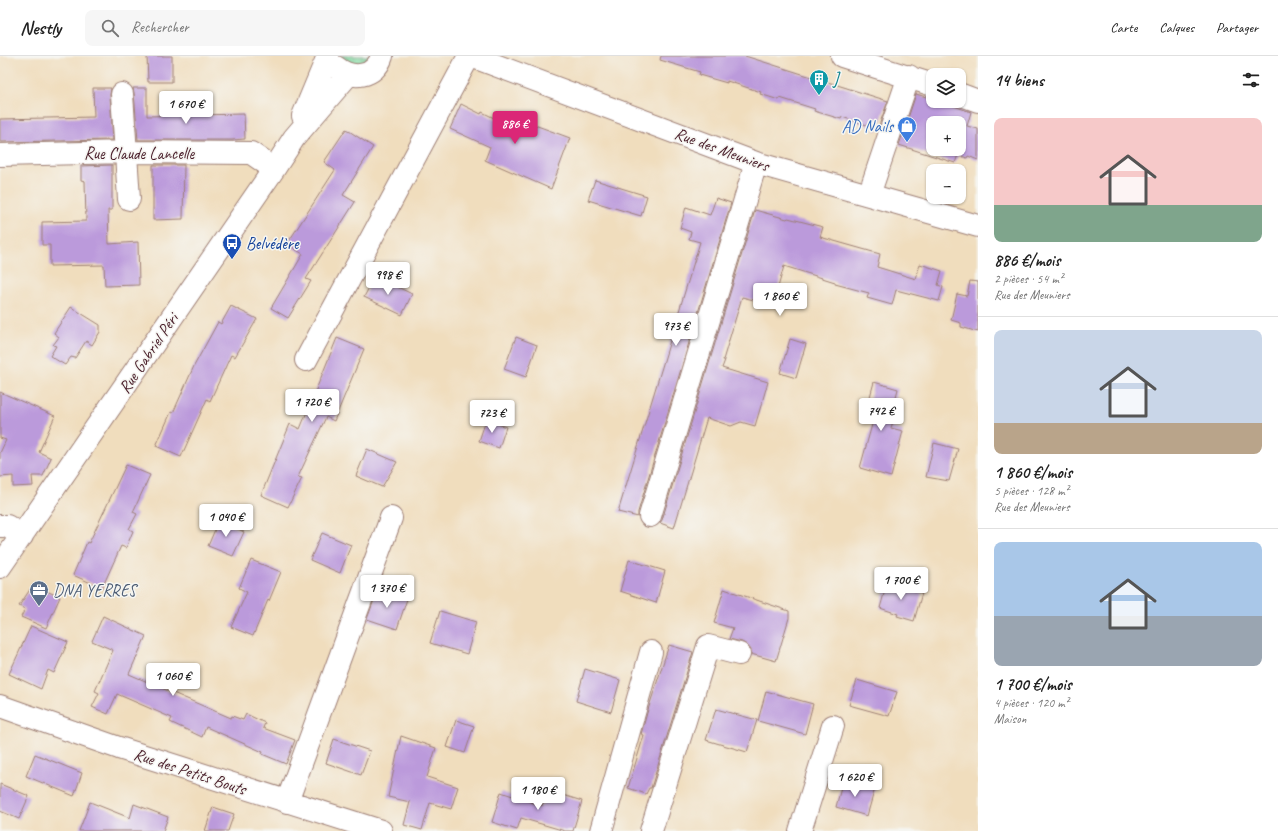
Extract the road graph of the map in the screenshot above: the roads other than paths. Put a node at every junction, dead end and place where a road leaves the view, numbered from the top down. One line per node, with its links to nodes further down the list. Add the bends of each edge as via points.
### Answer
1 (328, 56): 5 (street, via 335,67); 11 (street, Rue Gabriel Péri)
2 (470, 56): 14 (street, Rue des Meuniers); 19 (street)
3 (842, 56): 6 (street)
4 (382, 58): 5 (street, via 374,69 366,74)
5 (348, 75): 11 (street, Rue Gabriel Péri)
6 (909, 76): 7 (street); 16 (street)
7 (926, 82)
8 (122, 94): 12 (street)
9 (966, 97): 10 (street)
10 (978, 101)
11 (294, 138): 15 (street, Rue Gabriel Péri)
12 (126, 152): 13 (street, Rue Claude Lancelle); 15 (street, Rue Claude Lancelle, via 251,153); 17 (street)
13 (0, 155)
14 (756, 163): 16 (street, Rue des Meuniers); 20 (street)
15 (274, 169): 23 (street, Rue Gabriel Péri)
16 (869, 195): 18 (street, Rue des Meuniers)
17 (129, 199)
18 (978, 226)
19 (306, 360)
20 (650, 516)
21 (391, 518): 29 (street)
22 (0, 526): 23 (street, via 7,526)
23 (22, 536): 24 (street, Rue Gabriel Péri)
24 (0, 567)
25 (651, 652): 31 (street)
26 (739, 654): 32 (street, via 708,646)
27 (0, 706): 29 (street, Rue des Petits Bouts, via 119,748)
28 (833, 726): 33 (street)
29 (287, 802): 30 (street, Rue des Petits Bouts)
30 (381, 831)
31 (601, 831)
32 (651, 831)
33 (800, 831)

